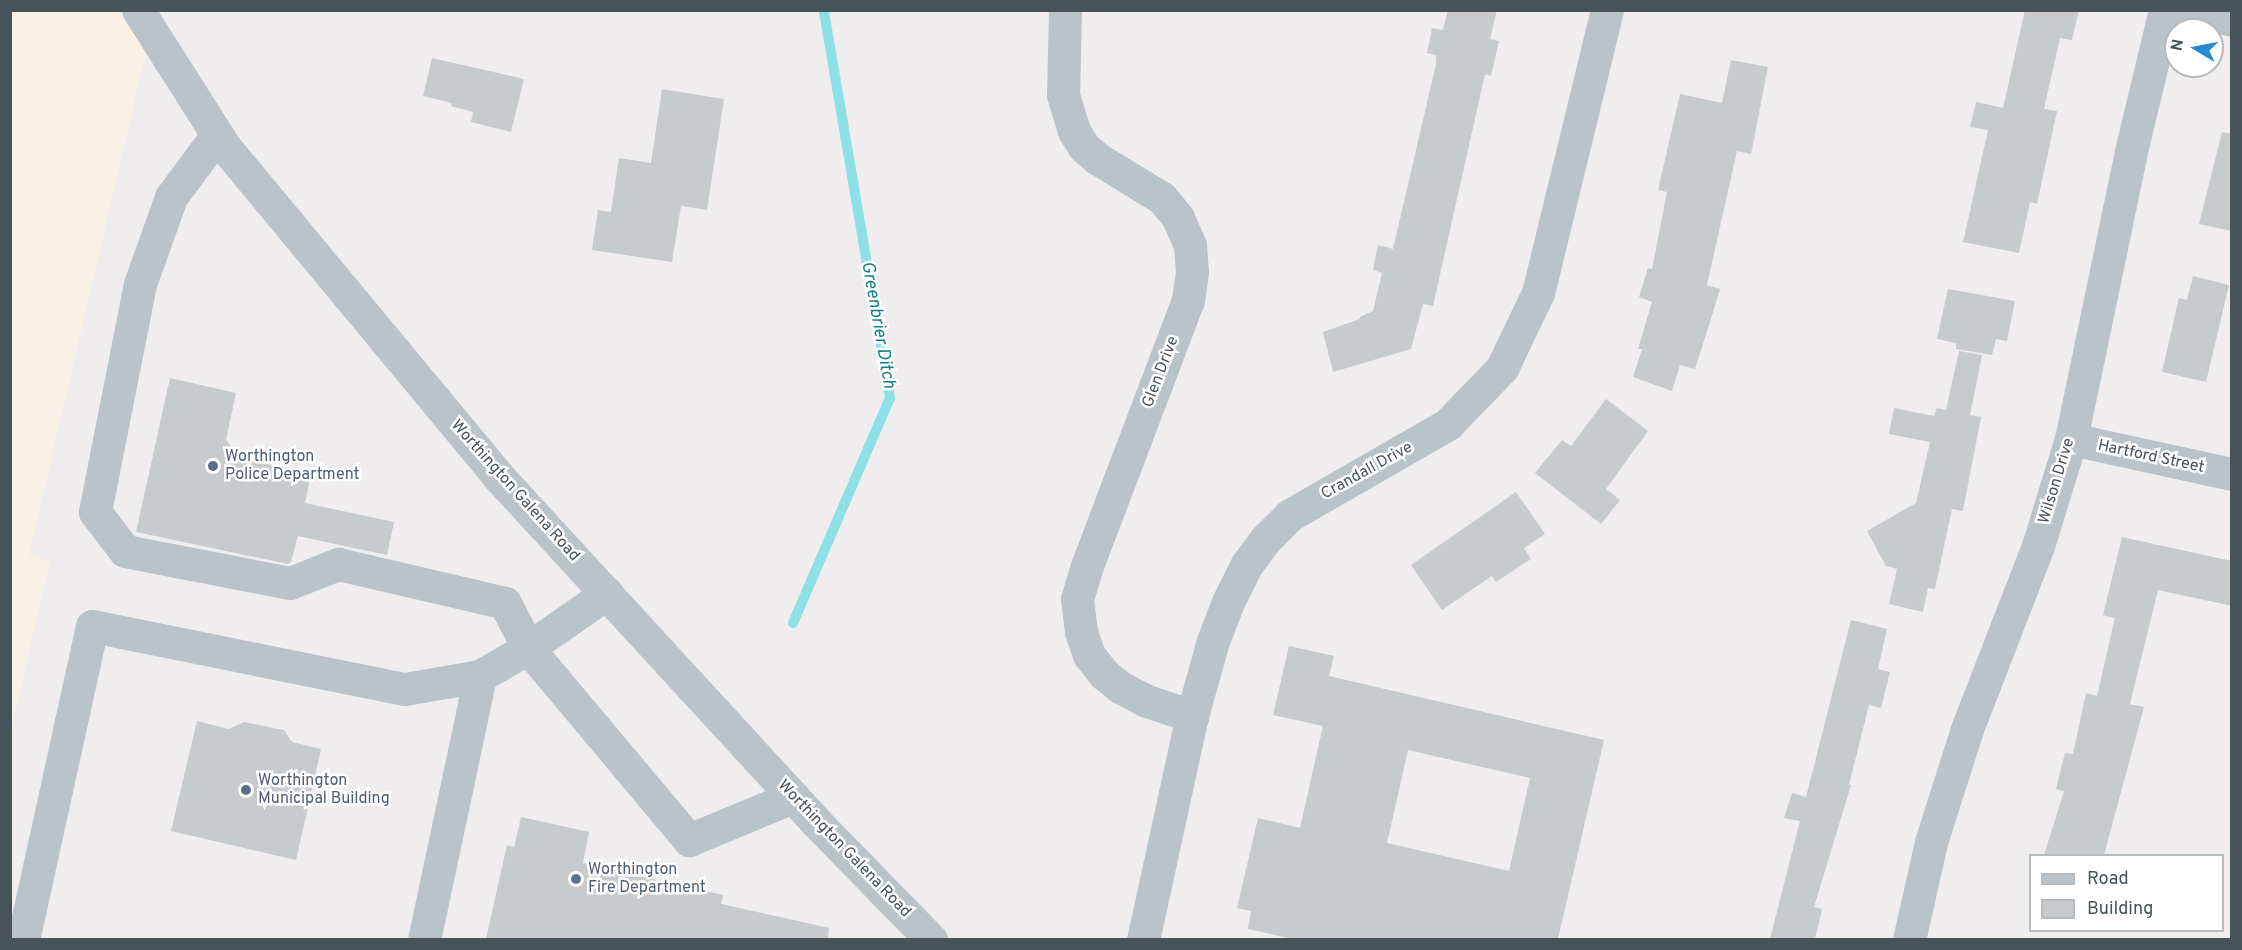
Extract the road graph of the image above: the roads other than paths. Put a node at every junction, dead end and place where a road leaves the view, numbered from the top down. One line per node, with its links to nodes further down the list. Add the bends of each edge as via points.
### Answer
1 (138, 10): 7 (street, Worthington Galena Road)
2 (1065, 10): 13 (street, Glen Drive, via 1063,95 1074,131 1098,159 1162,198 1178,218 1190,245 1192,272 1188,300 1087,566 1077,599 1081,632 1089,655 1120,687 1144,700)
3 (1607, 10): 13 (street, Crandall Drive, via 1538,293 1502,368 1448,424 1290,515 1266,539 1247,564 1228,602)
4 (2166, 10): 8 (street, Wilson Drive, via 2133,143)
5 (2188, 10): 6 (street)
6 (2232, 20)
7 (218, 135): 10 (street, Worthington Galena Road, via 498,476); 11 (street, via 171,197 141,284 94,512 125,551 290,583 338,564 506,603)
8 (2071, 439): 9 (street, Hartford Street); 19 (street, Wilson Drive, via 2038,546 1967,729 1931,842)
9 (2232, 474)
10 (607, 593): 11 (street); 14 (street, Worthington Galena Road)
11 (528, 648): 12 (street); 14 (street, via 689,840)
12 (480, 676): 15 (street, via 405,689 92,626); 16 (street)
13 (1192, 716): 18 (street, Crandall Drive)
14 (793, 797): 17 (street, Worthington Galena Road)
15 (23, 939)
16 (424, 939)
17 (931, 939)
18 (1143, 939)
19 (1910, 939)

